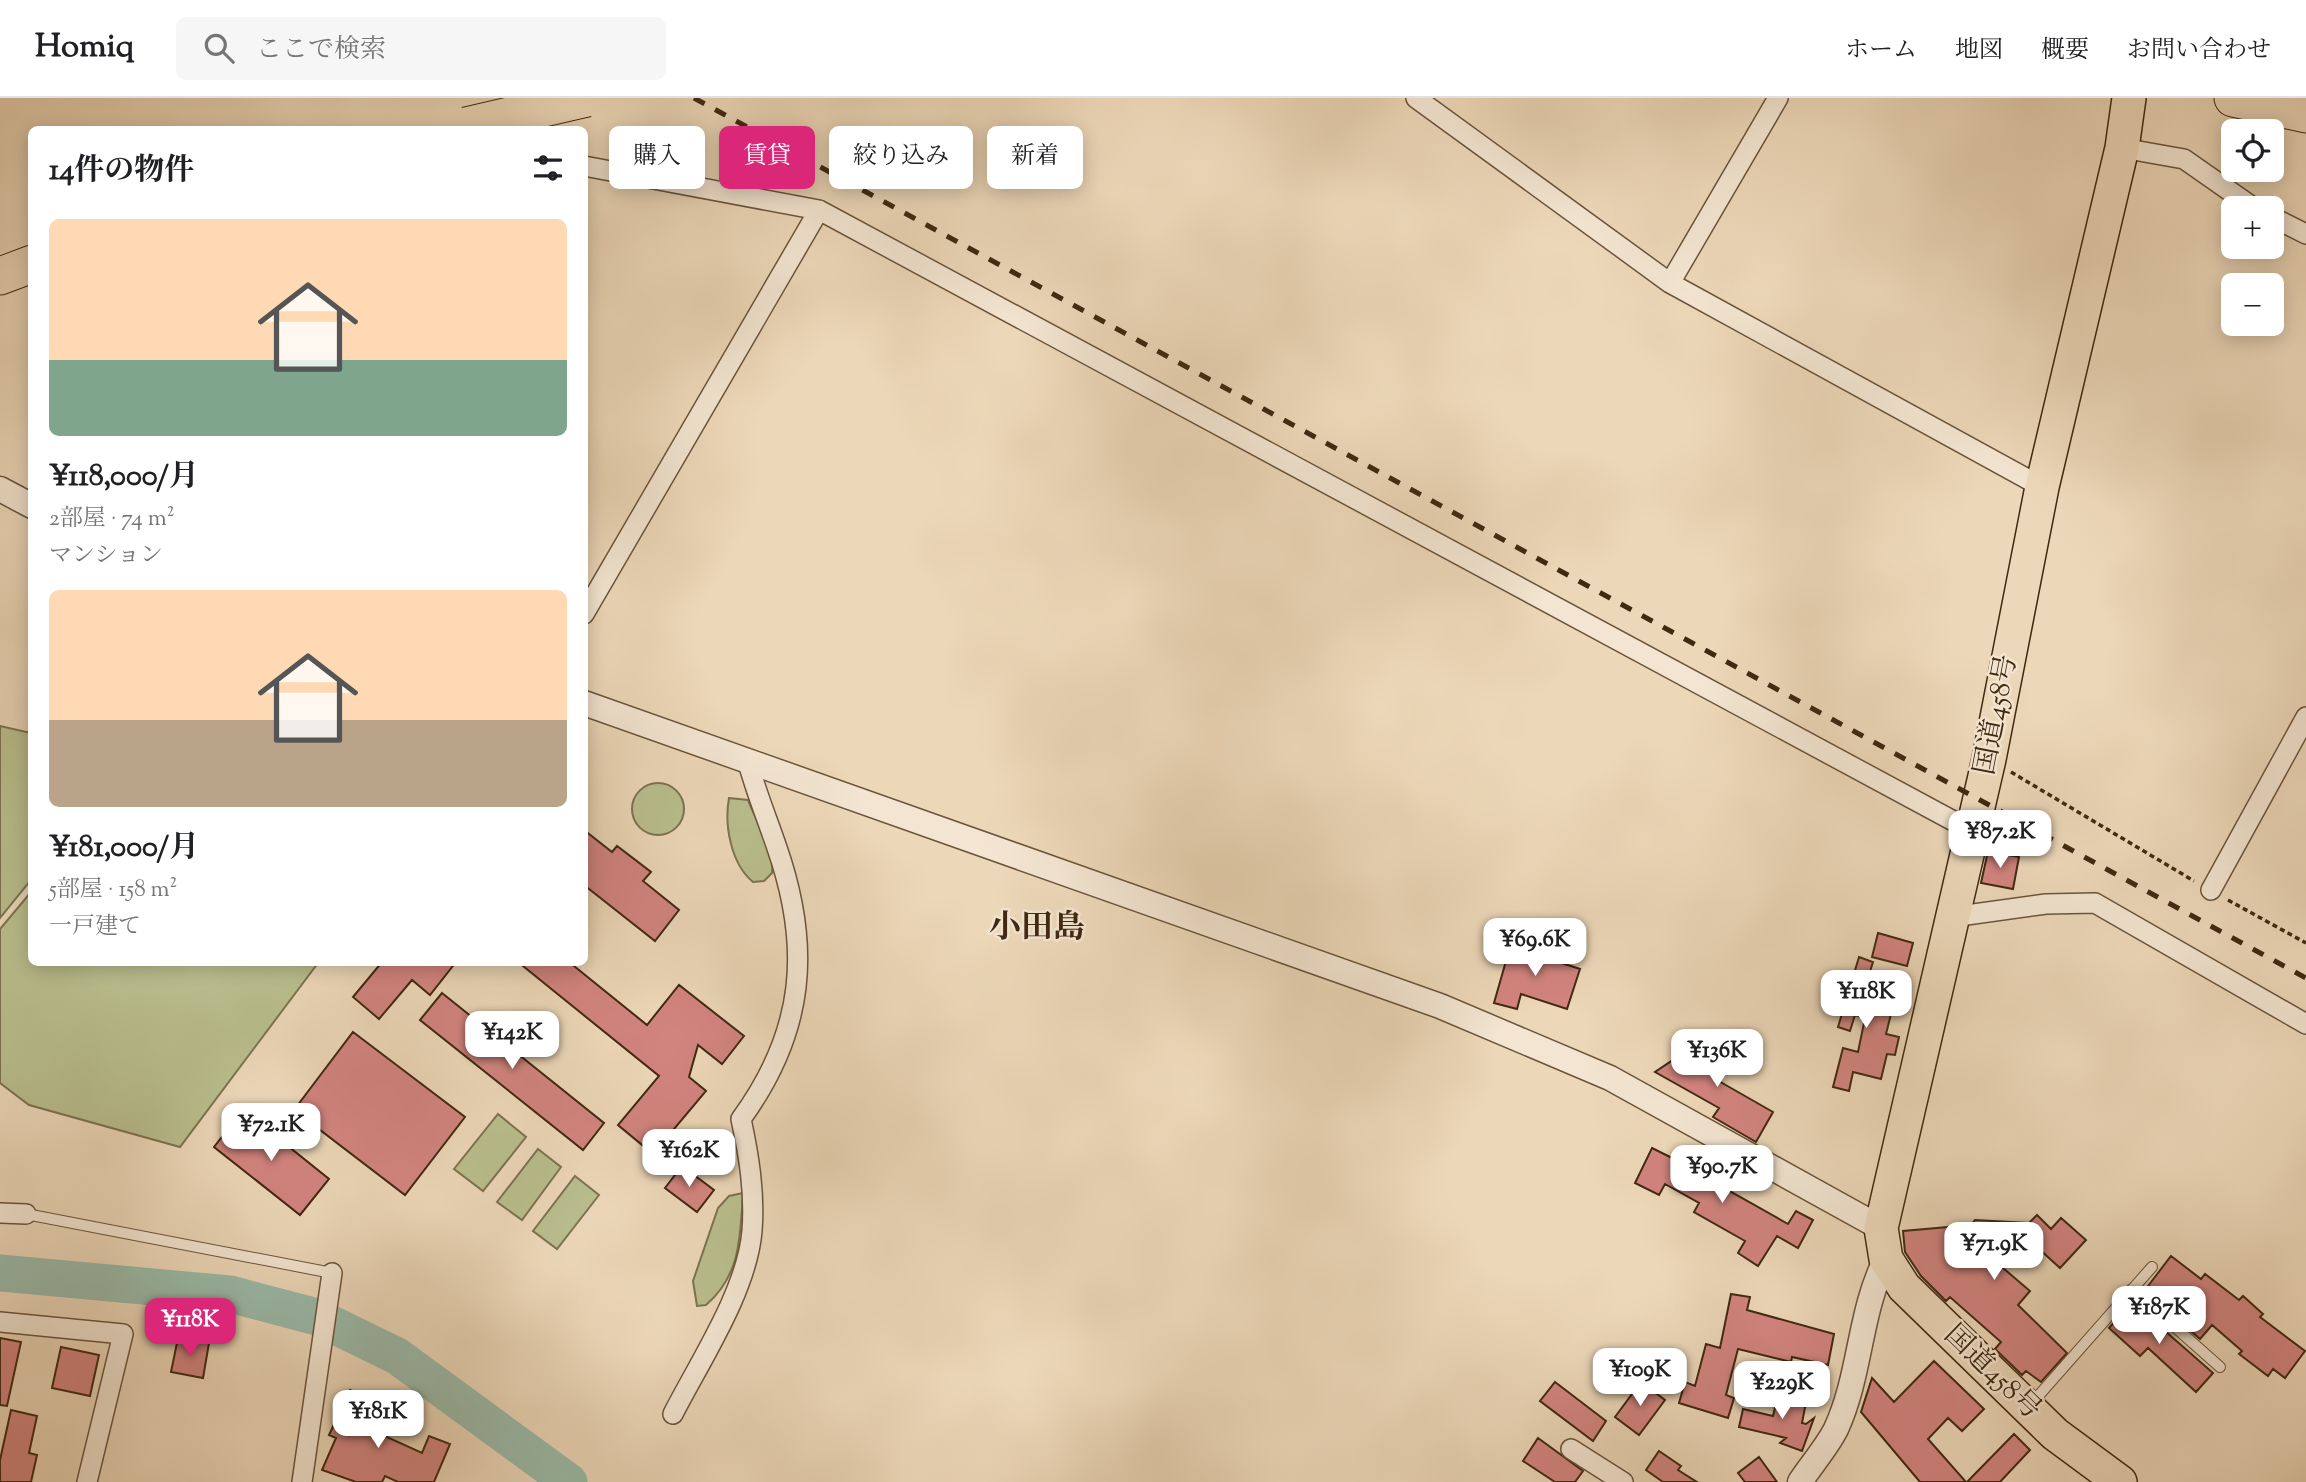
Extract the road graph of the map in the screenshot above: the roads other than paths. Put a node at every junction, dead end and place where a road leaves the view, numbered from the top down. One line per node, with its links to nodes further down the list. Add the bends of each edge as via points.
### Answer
1 (503, 98): 9 (street)
2 (587, 98): 8 (highway, bridge)
3 (1416, 98): 18 (street)
4 (1778, 98): 18 (street)
5 (2129, 98): 10 (highway, 国道458号)
6 (2233, 98): 7 (highway)
7 (2306, 114)
8 (463, 126)
9 (508, 126)
10 (2122, 148): 12 (street, via 2184,159); 19 (highway, 国道458号)
11 (588, 167): 13 (street)
12 (2237, 196)
13 (819, 210): 22 (street); 26 (street)
14 (2284, 223): 15 (street)
15 (2306, 234)
16 (28, 266): 17 (highway)
17 (0, 276)
18 (1670, 283): 19 (street)
19 (2042, 487): 26 (highway, 国道458号)
20 (0, 489): 21 (street)
21 (28, 504)
22 (588, 607)
23 (588, 703): 25 (street)
24 (2306, 717): 27 (street)
25 (747, 759): 32 (street, via 1440,1006 1610,1078); 39 (street, via 793,902 800,961 795,1007 781,1054 741,1119 752,1193 752,1233 745,1266)
26 (1972, 831): 28 (highway, 国道458号)
27 (2210, 890)
28 (1952, 916): 29 (street, via 2095,903); 32 (highway, 国道458号)
29 (2306, 1024)
30 (0, 1213): 31 (street)
31 (26, 1214): 34 (lane)
32 (1883, 1243): 38 (highway, 国道458号, via 1904,1287); 44 (street, via 1836,1429)
33 (2152, 1267): 35 (lane)
34 (332, 1273): 43 (street)
35 (2132, 1289): 37 (lane); 38 (lane)
36 (0, 1322): 42 (street, via 123,1334)
37 (2220, 1367)
38 (2028, 1408): 45 (highway, 国道458号)
39 (673, 1414)
40 (1571, 1449): 41 (street)
41 (1610, 1479)
42 (87, 1482)
43 (302, 1482)
44 (1800, 1482)
45 (2120, 1482)

